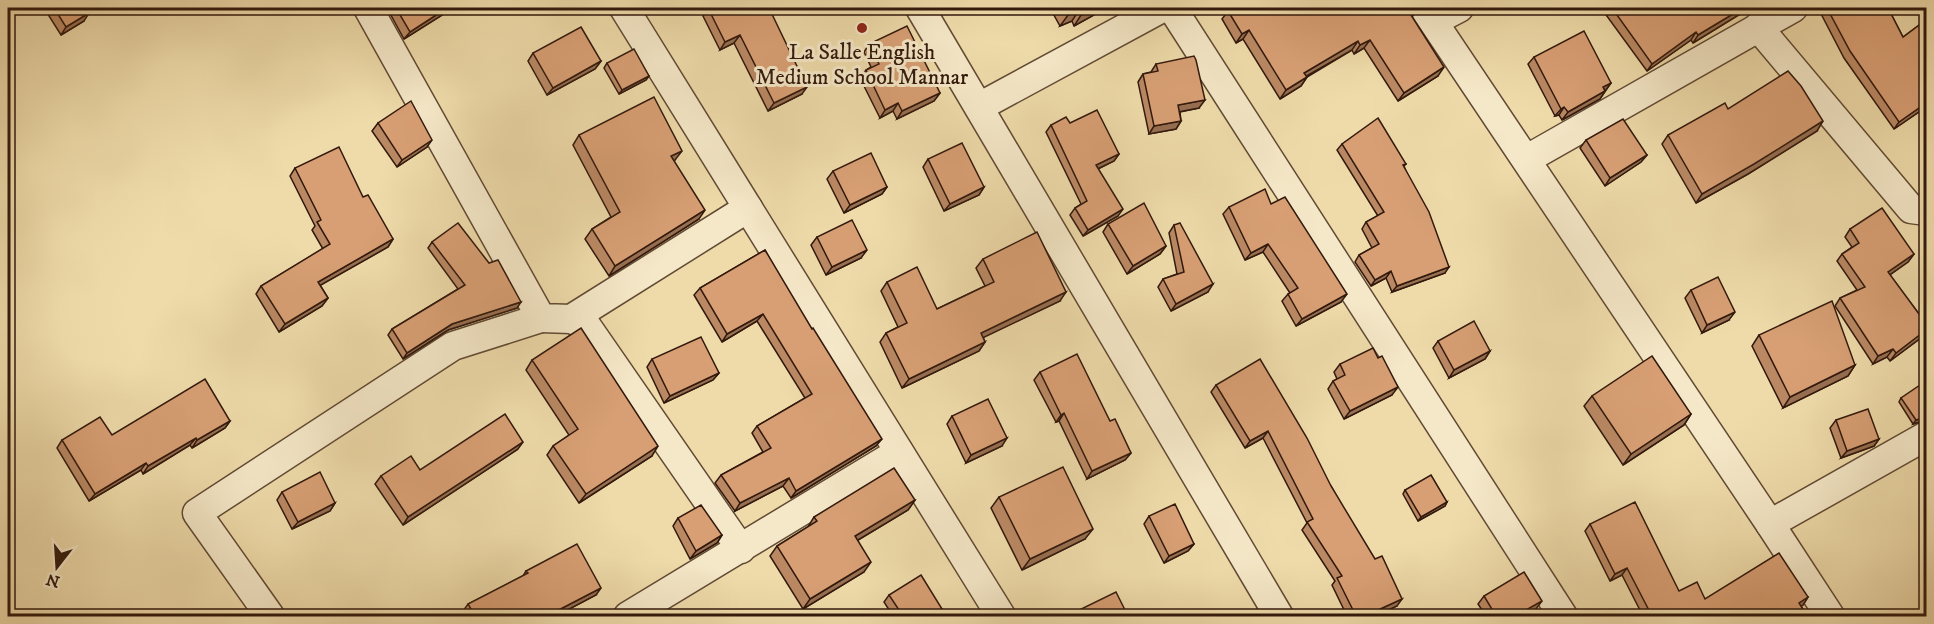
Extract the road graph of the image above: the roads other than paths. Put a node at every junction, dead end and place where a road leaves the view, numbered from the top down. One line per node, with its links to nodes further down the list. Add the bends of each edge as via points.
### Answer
1 (368, 8): 14 (street)
2 (624, 8): 12 (street)
3 (920, 8): 10 (street)
4 (1162, 8): 10 (street)
5 (1172, 8): 24 (street)
6 (1459, 8): 8 (street)
7 (1793, 8): 9 (street)
8 (1429, 14): 11 (street)
9 (1758, 27): 11 (street); 13 (street, via 1911,209)
10 (979, 107): 23 (street)
11 (1527, 159): 18 (street)
12 (748, 208): 15 (street); 17 (street)
13 (1926, 211)
14 (541, 318): 15 (street); 20 (street, via 453,346 197,513)
15 (571, 319): 19 (street, via 586,325)
16 (1926, 436): 18 (street)
17 (899, 452): 19 (street); 22 (street)
18 (1770, 524): 25 (street)
19 (741, 549): 21 (street)
20 (270, 616)
21 (628, 616)
22 (1001, 616)
23 (1280, 616)
24 (1563, 616)
25 (1830, 616)

